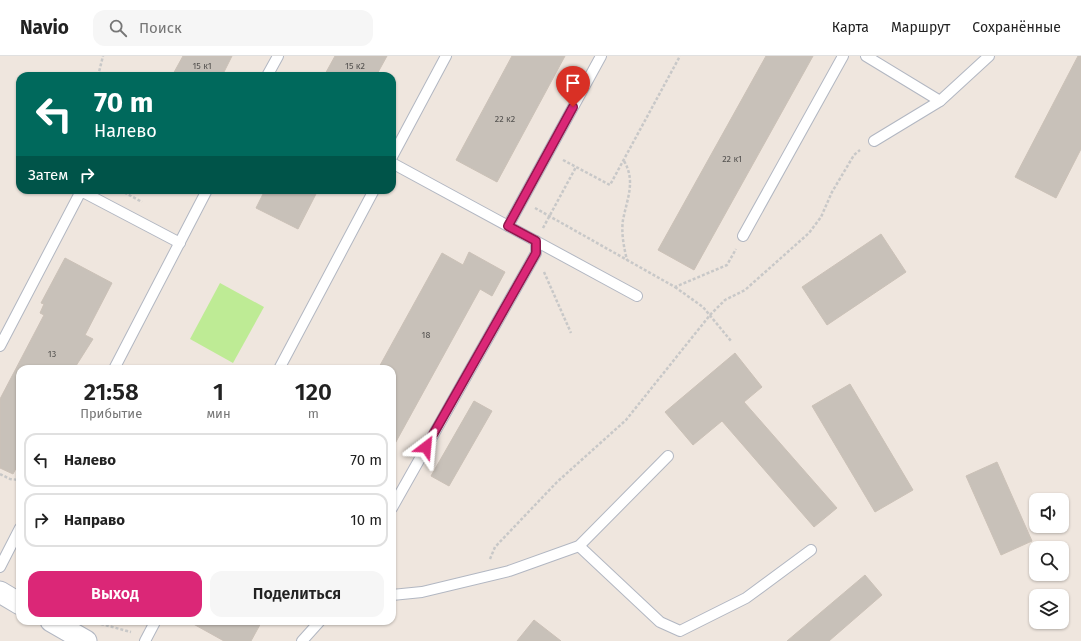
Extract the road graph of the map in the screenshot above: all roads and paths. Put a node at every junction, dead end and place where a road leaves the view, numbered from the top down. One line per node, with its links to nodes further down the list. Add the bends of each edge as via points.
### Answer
1 (103, 56): 9 (path)
2 (278, 56): 10 (lane)
3 (446, 56): 13 (lane)
4 (601, 56): 14 (lane)
5 (680, 56): 15 (path)
6 (843, 56): 25 (lane)
7 (866, 56): 11 (lane)
8 (989, 56): 11 (lane)
9 (99, 72)
10 (269, 72)
11 (940, 101): 12 (lane)
12 (874, 141): 32 (path, via 854,155 832,192 821,217 809,233 745,290 726,300)
13 (396, 150)
14 (549, 152): 17 (path); 24 (lane)
15 (624, 160): 17 (path, via 610,185); 29 (path, via 630,170 631,186 623,222 623,243)
16 (396, 165): 24 (lane)
17 (576, 167): 23 (path)
18 (79, 194): 35 (lane)
19 (87, 194): 27 (lane)
20 (205, 194): 27 (lane)
21 (372, 194): 37 (lane)
22 (533, 207): 23 (path)
23 (549, 216): 26 (path); 29 (path)
24 (508, 226): 26 (lane)
25 (743, 236): 30 (path, via 727,265)
26 (536, 241): 28 (lane); 31 (lane)
27 (180, 243): 36 (lane)
28 (536, 253): 33 (path); 41 (lane)
29 (627, 260): 30 (path)
30 (675, 287): 32 (path)
31 (637, 296)
32 (710, 315): 34 (path); 46 (path, via 626,420 557,482 495,547)
33 (571, 333)
34 (731, 341)
35 (0, 346)
36 (116, 365)
37 (281, 365)
38 (668, 456): 43 (lane)
39 (0, 474): 40 (path)
40 (16, 480)
41 (396, 501)
42 (16, 536): 45 (lane)
43 (579, 546): 44 (lane, via 660,622 680,631 746,598); 46 (lane)
44 (810, 550)
45 (0, 567)
46 (486, 577): 48 (lane, via 422,592)
47 (0, 592): 49 (street)
48 (396, 595)
49 (16, 602)
50 (58, 625): 55 (street)
51 (107, 625): 54 (path)
52 (153, 625): 54 (lane)
53 (316, 625): 56 (lane)
54 (147, 637)
55 (86, 641)
56 (302, 641)

